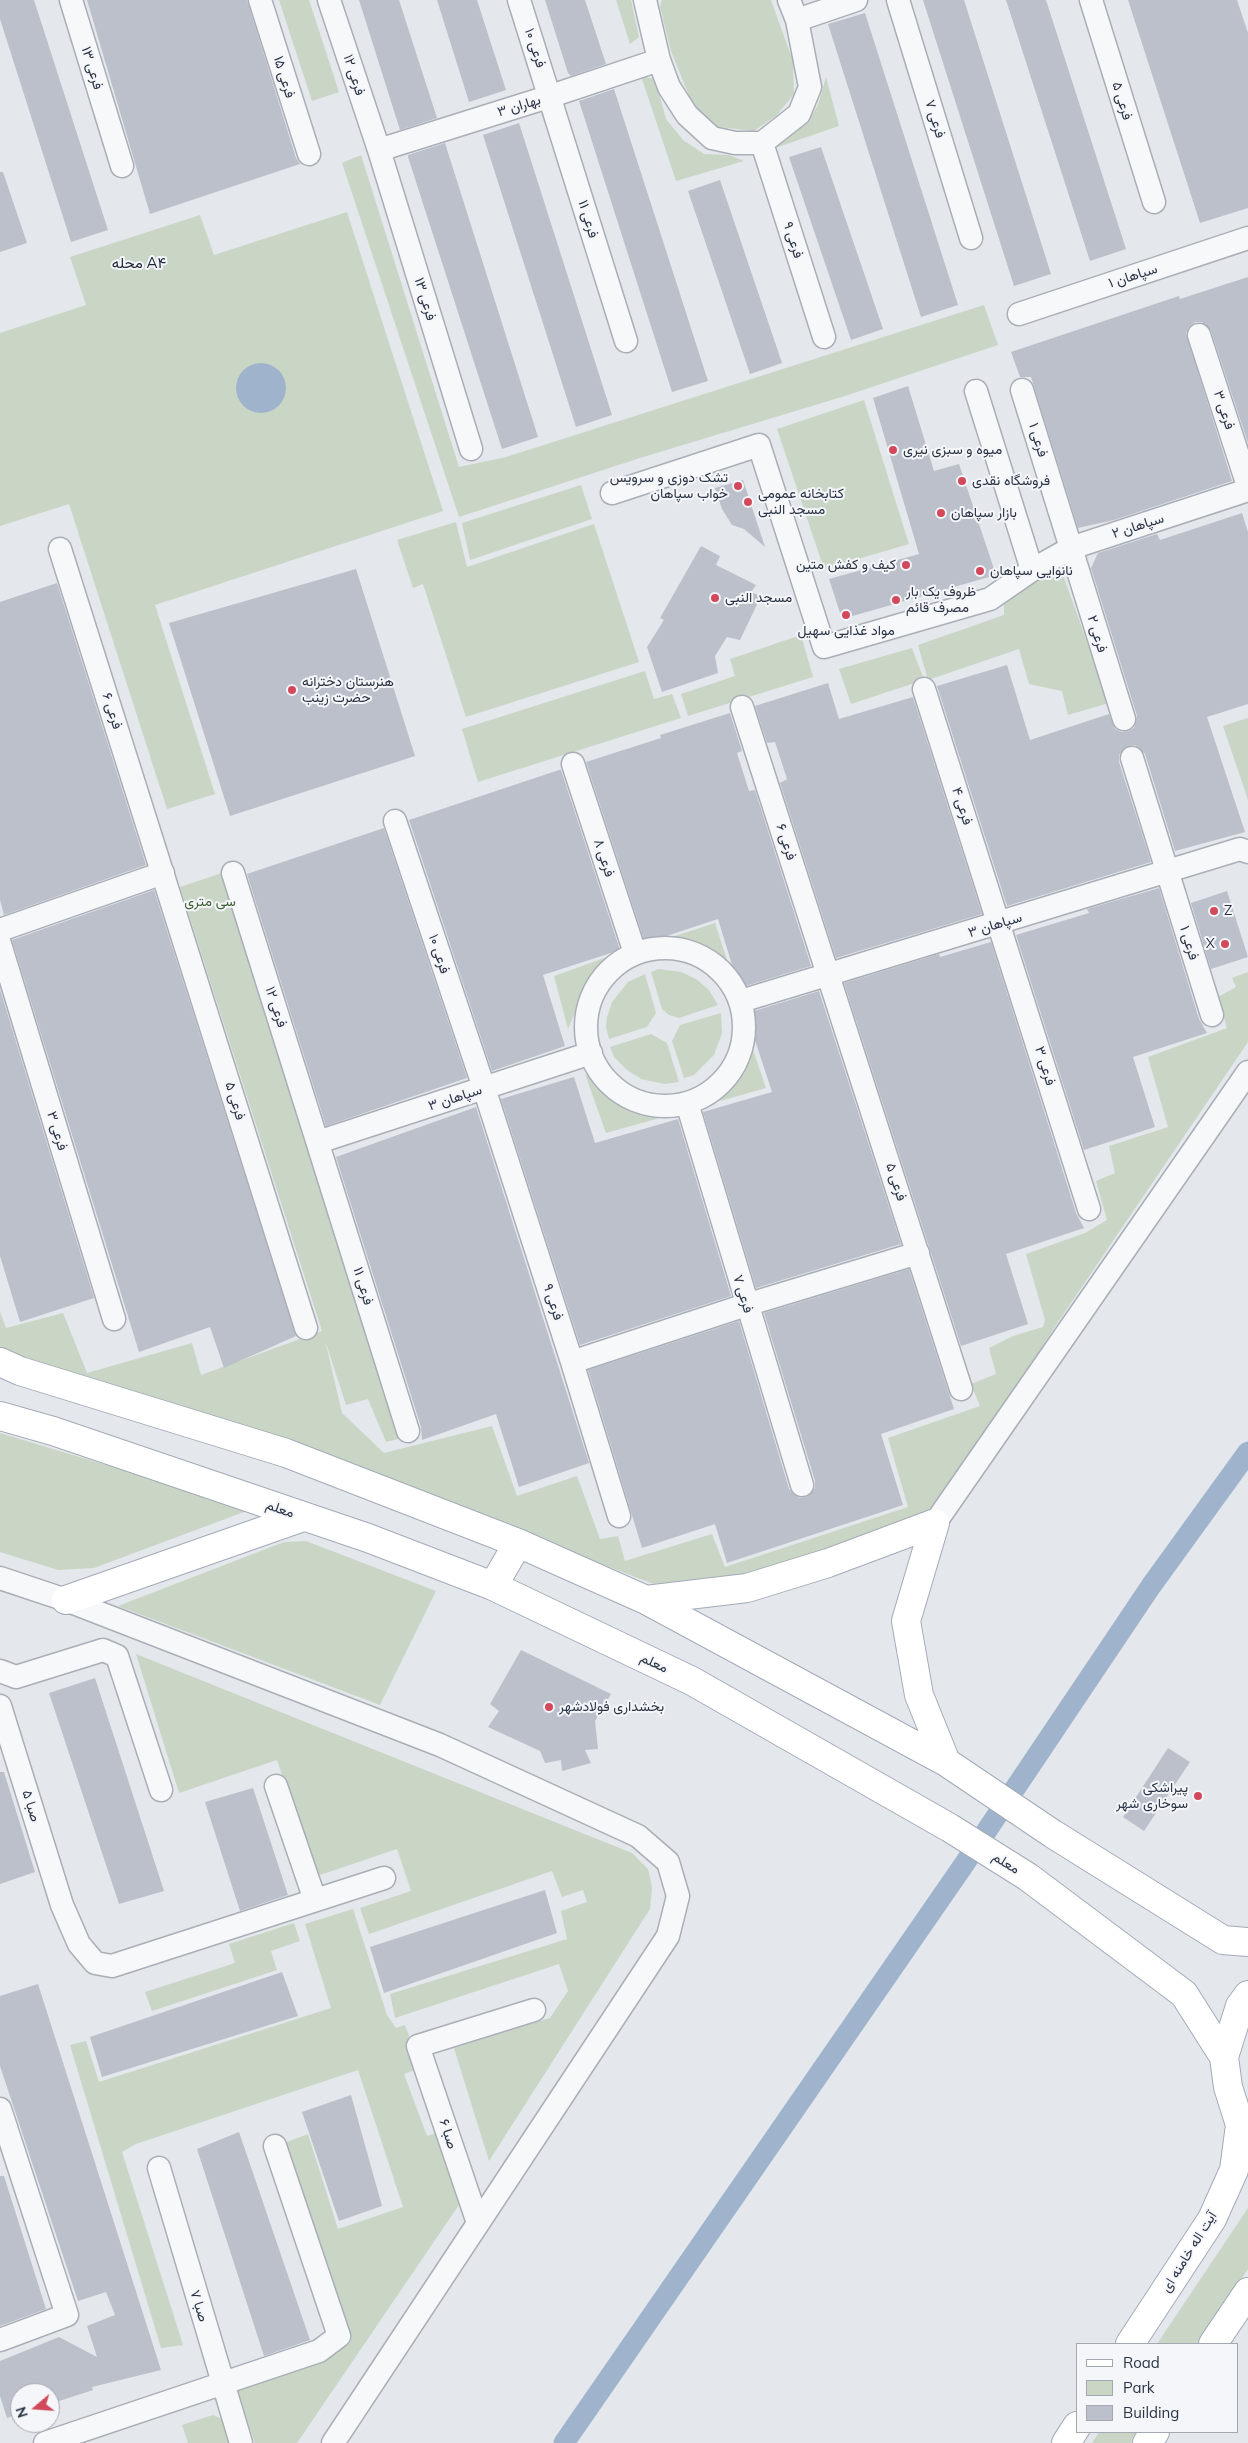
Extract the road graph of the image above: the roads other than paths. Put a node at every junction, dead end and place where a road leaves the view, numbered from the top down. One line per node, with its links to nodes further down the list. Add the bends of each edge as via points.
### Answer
1 (71, 0): 15 (street, فرعی ۱۳)
2 (260, 0): 14 (street, فرعی ۱۵)
3 (329, 0): 13 (street, فرعی ۱۲)
4 (519, 0): 11 (street, فرعی ۱۰)
5 (645, 0): 10 (street)
6 (856, 0): 9 (street)
7 (898, 0): 17 (street, فرعی ۷)
8 (1091, 0): 16 (street, فرعی ۵)
9 (793, 10): 12 (street, via 810,87 798,114)
10 (659, 60): 11 (street, بهاران ۳); 12 (street, via 669,87 687,115 712,138)
11 (550, 96): 13 (street, بهاران ۳); 22 (street, فرعی ۱۱)
12 (762, 143): 21 (street, فرعی ۹)
13 (379, 150): 25 (street, فرعی ۱۳)
14 (309, 154)
15 (122, 166)
16 (1154, 202)
17 (971, 238)
18 (1248, 238): 19 (street, سپاهان ۱)
19 (1018, 314)
20 (1199, 335): 26 (street, فرعی ۳)
21 (824, 337)
22 (626, 341)
23 (1022, 390): 29 (street, فرعی ۱)
24 (976, 391): 31 (street)
25 (471, 449)
26 (1248, 486)
27 (1248, 490): 29 (street, سپاهان ۲)
28 (612, 493): 31 (street, سپاهان ۲, via 759,445 824,647 990,598)
29 (1071, 548): 31 (street, سپاهان ۲); 34 (street, فرعی ۲)
30 (60, 549): 40 (street, فرعی ۶)
31 (1032, 570)
32 (924, 689): 42 (street, فرعی ۴)
33 (742, 707): 46 (street, فرعی ۶)
34 (1124, 719)
35 (1132, 758): 39 (street)
36 (573, 764): 45 (street, فرعی ۸)
37 (395, 821): 51 (street, فرعی ۱۰)
38 (1248, 852): 39 (street, سپاهان ۳, via 1240,850)
39 (1167, 871): 42 (street, سپاهان ۳); 48 (street, فرعی ۱)
40 (164, 873): 43 (street); 58 (street, فرعی ۵)
41 (233, 873): 53 (street, فرعی ۱۲)
42 (1000, 923): 46 (street, سپاهان ۳); 54 (street, فرعی ۳)
43 (0, 930)
44 (0, 944): 57 (street, فرعی ۳)
45 (635, 953): 47 (street, via 661,947 686,950 710,960 729,978); 49 (street, via 615,965 599,983 589,1005 586,1030)
46 (830, 976): 47 (street, سپاهان ۳); 55 (street, فرعی ۵)
47 (741, 1001): 52 (street, via 745,1027 741,1052 729,1075 710,1092)
48 (1212, 1015)
49 (591, 1053): 51 (street, سپاهان ۳); 52 (street, via 602,1074 619,1091 640,1102 663,1106)
50 (1248, 1072): 67 (street)
51 (484, 1088): 53 (street, سپاهان ۳); 60 (street, فرعی ۹)
52 (687, 1104): 56 (street, فرعی ۷)
53 (318, 1142): 63 (street, فرعی ۱۱)
54 (1089, 1209)
55 (918, 1253): 56 (street); 61 (street, فرعی ۵)
56 (746, 1305): 60 (street); 64 (street, فرعی ۷)
57 (114, 1319)
58 (306, 1328)
59 (0, 1362): 68 (main road, via 20,1371 286,1453)
60 (572, 1362): 65 (street, فرعی ۹)
61 (961, 1389)
62 (0, 1416): 66 (main road, معلم, via 53,1431)
63 (408, 1431)
64 (802, 1484)
65 (619, 1516)
66 (303, 1517): 70 (main road, معلم); 71 (main road)
67 (936, 1523): 72 (main road, via 828,1564 747,1588); 75 (main road, via 906,1621 919,1695)
68 (518, 1543): 70 (main road); 72 (main road)
69 (0, 1578): 71 (street)
70 (493, 1586): 83 (main road, معلم, via 692,1680 950,1828 1028,1877 1184,1994)
71 (66, 1600): 88 (street, via 440,1745 638,1836 668,1862 678,1896 668,1936)
72 (646, 1600): 75 (main road)
73 (0, 1671): 77 (street, via 16,1677 103,1650 117,1656)
74 (0, 1706): 79 (street, صبا ۵, via 62,1905 78,1944 95,1963 112,1966)
75 (946, 1762): 80 (main road, via 1053,1834 1223,1940)
76 (276, 1786): 79 (street)
77 (161, 1790)
78 (384, 1878): 79 (street, صبا ۵)
79 (315, 1900)
80 (1248, 1942)
81 (1248, 1995): 83 (main road, via 1240,2006)
82 (534, 2010): 88 (street, صبا ۶, via 418,2046)
83 (1224, 2057): 85 (main road, via 1228,2087)
84 (0, 2109): 90 (street, via 67,2315)
85 (1244, 2131): 91 (main road, آیت اله خامنه ای, via 1234,2170 1212,2219)
86 (275, 2146): 93 (street, via 339,2336 319,2351)
87 (158, 2168): 93 (street, صبا ۷)
88 (478, 2223): 98 (street)
89 (1248, 2292): 92 (main road)
90 (0, 2340)
91 (1131, 2343)
92 (1214, 2343)
93 (222, 2382): 95 (street); 97 (street, صبا ۷)
94 (1076, 2428): 99 (main road)
95 (80, 2438): 96 (street)
96 (45, 2443)
97 (240, 2443)
98 (333, 2443)
99 (1066, 2443)

